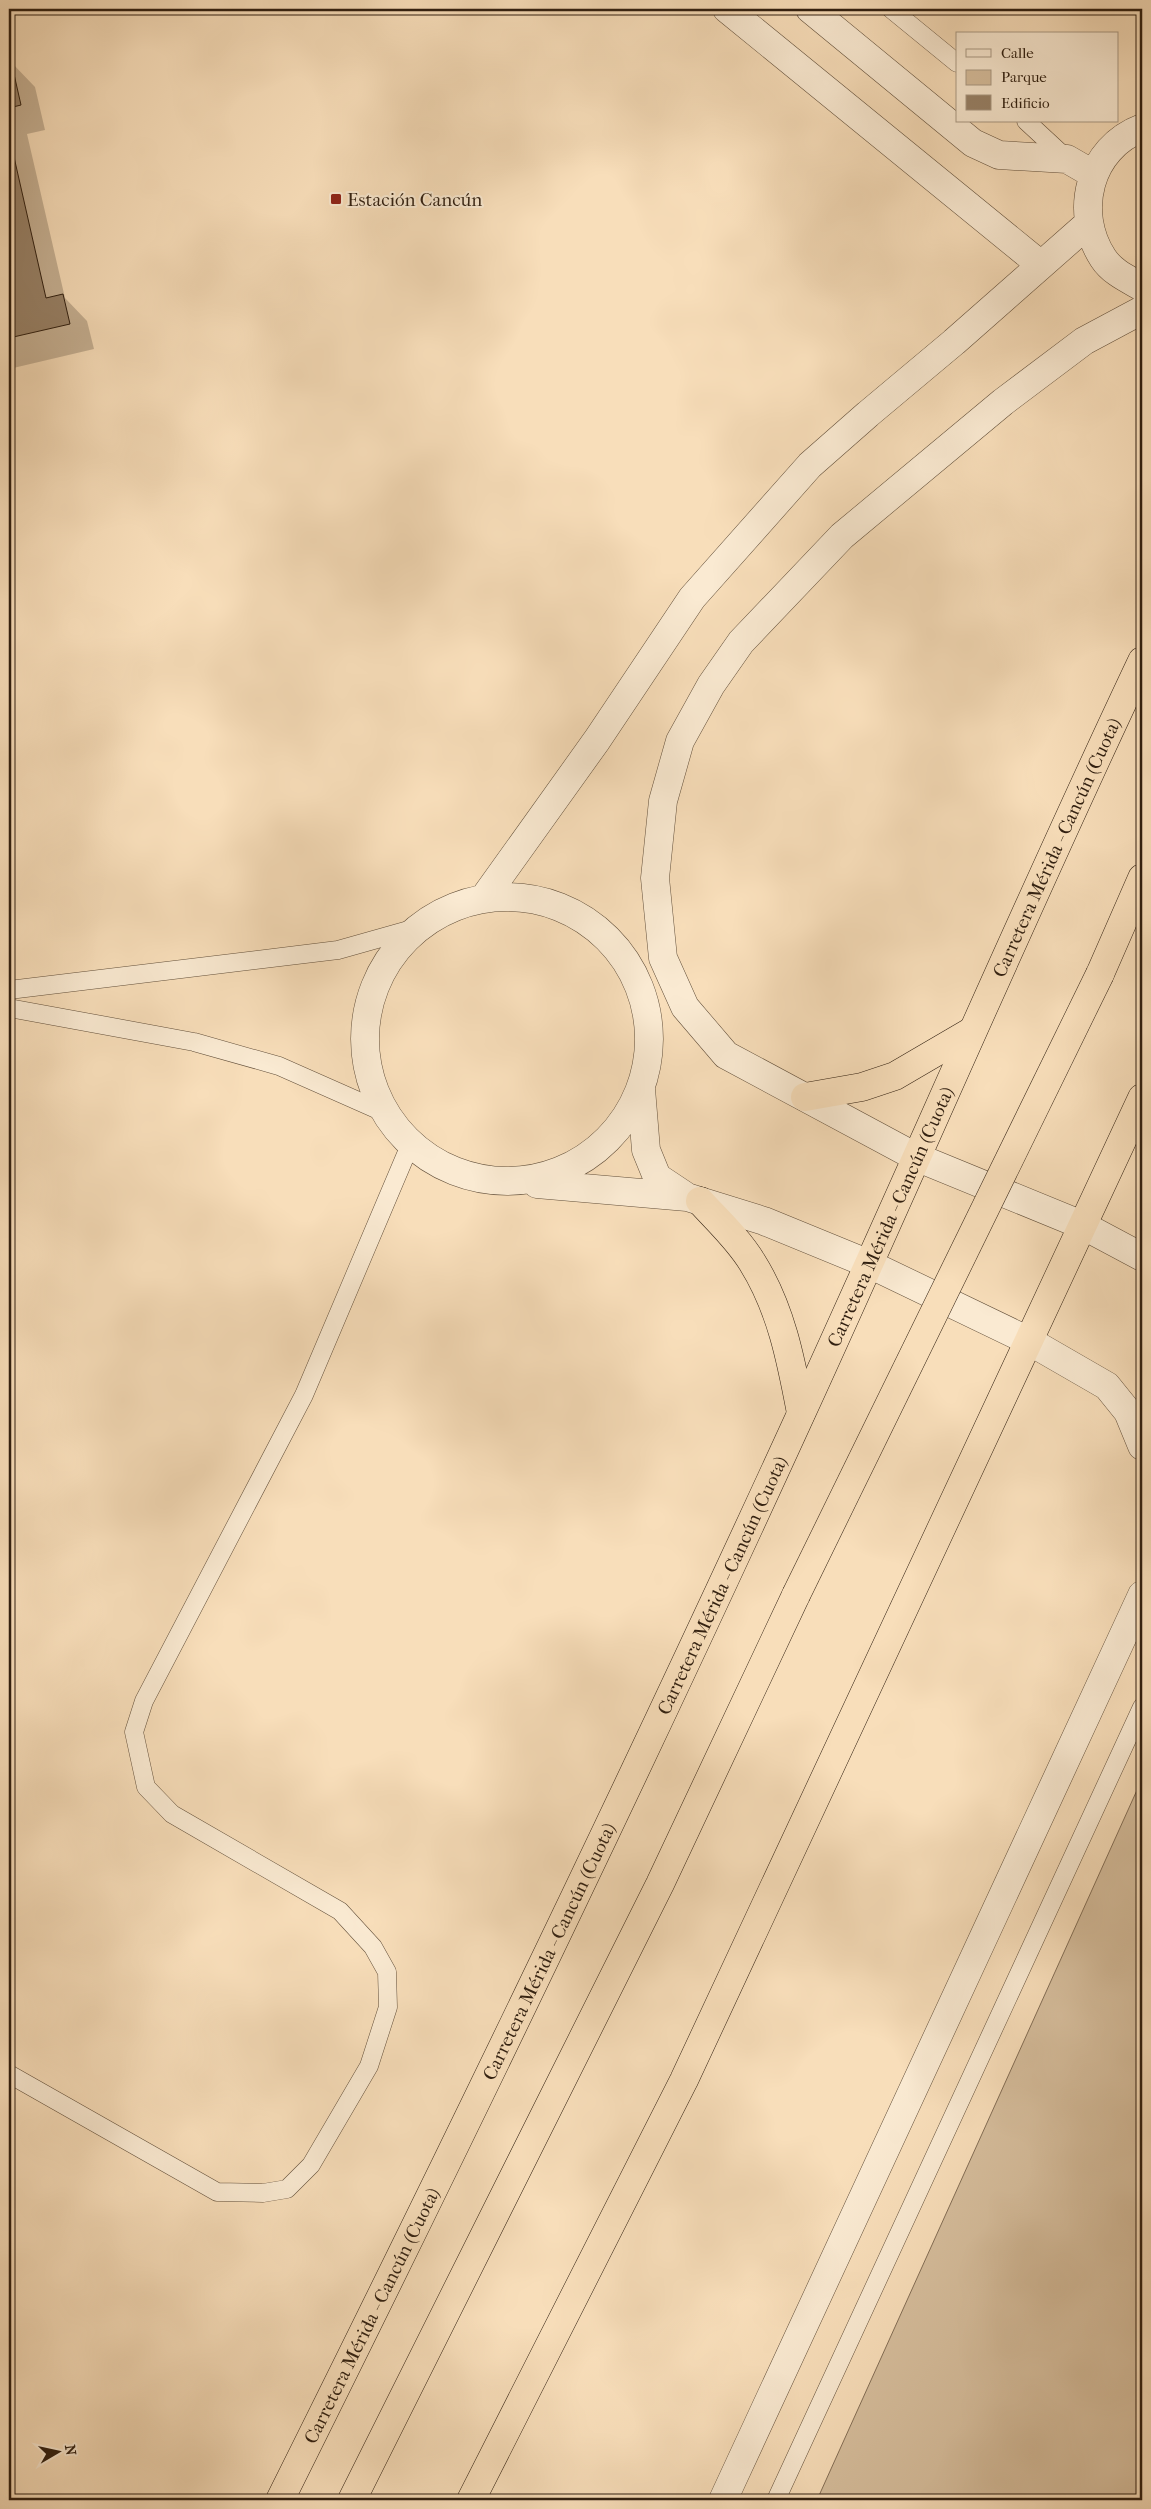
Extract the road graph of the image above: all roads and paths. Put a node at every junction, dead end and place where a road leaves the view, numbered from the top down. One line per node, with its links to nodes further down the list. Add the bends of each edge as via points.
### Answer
1 (727, 9): 10 (street)
2 (810, 9): 7 (street, via 973,143 998,155)
3 (891, 9): 4 (lane)
4 (956, 62)
5 (1027, 122): 7 (lane)
6 (1142, 128): 8 (street, via 1108,150)
7 (1066, 159): 8 (street)
8 (1093, 174): 9 (street, via 1087,201)
9 (1089, 223): 10 (street); 11 (street, via 1103,258 1120,275)
10 (1042, 264): 15 (street, via 810,465 692,598 597,740)
11 (1142, 287)
12 (1142, 310): 21 (street, via 1084,341 1003,402 842,536 741,642 711,685 680,741 663,801 655,878 663,958 685,1006 726,1055)
13 (1142, 661): 19 (highway, Carretera Mérida - Cancún (Cuota))
14 (1142, 878): 38 (highway, bridge, via 1100,974 796,1595 660,1884)
15 (484, 898): 16 (street, via 437,914); 20 (street, via 516,896 546,902 576,914 607,938 631,970 646,1008 649,1048)
16 (416, 928): 17 (lane, via 338,950); 23 (street, via 388,958 371,995 364,1035 368,1074)
17 (9, 990)
18 (9, 1008): 23 (lane, via 203,1045 279,1066)
19 (972, 1031): 21 (highway, via 895,1076); 25 (highway, Carretera Mérida - Cancún (Cuota))
20 (641, 1087): 26 (street, via 627,1116 600,1148 550,1176); 27 (street, via 646,1150 657,1177)
21 (805, 1097): 25 (street)
22 (1142, 1098): 28 (highway)
23 (383, 1112): 24 (street)
24 (410, 1145): 26 (street, via 441,1167 478,1180); 36 (lane, via 304,1395 144,1701 134,1732 146,1786 172,1814 340,1911 373,1946 387,1972 388,2007 369,2066 311,2165 287,2189 263,2193 217,2192)
25 (916, 1156): 28 (street); 30 (highway, Carretera Mérida - Cancún (Cuota))
26 (518, 1182): 27 (street)
27 (694, 1199): 30 (street, via 764,1221); 32 (highway, via 737,1240 765,1285 785,1333)
28 (1082, 1225): 29 (street); 31 (highway)
29 (1142, 1257)
30 (869, 1264): 31 (street); 32 (highway, Carretera Mérida - Cancún (Cuota))
31 (1029, 1342): 33 (street, via 1107,1386 1128,1412); 39 (highway, via 684,2080)
32 (801, 1413): 37 (highway, Carretera Mérida - Cancún (Cuota), via 572,1905)
33 (1142, 1446)
34 (1142, 1595): 40 (street)
35 (1142, 1708): 41 (lane)
36 (9, 2074)
37 (280, 2500)
38 (352, 2500)
39 (471, 2500)
40 (723, 2500)
41 (776, 2500)

